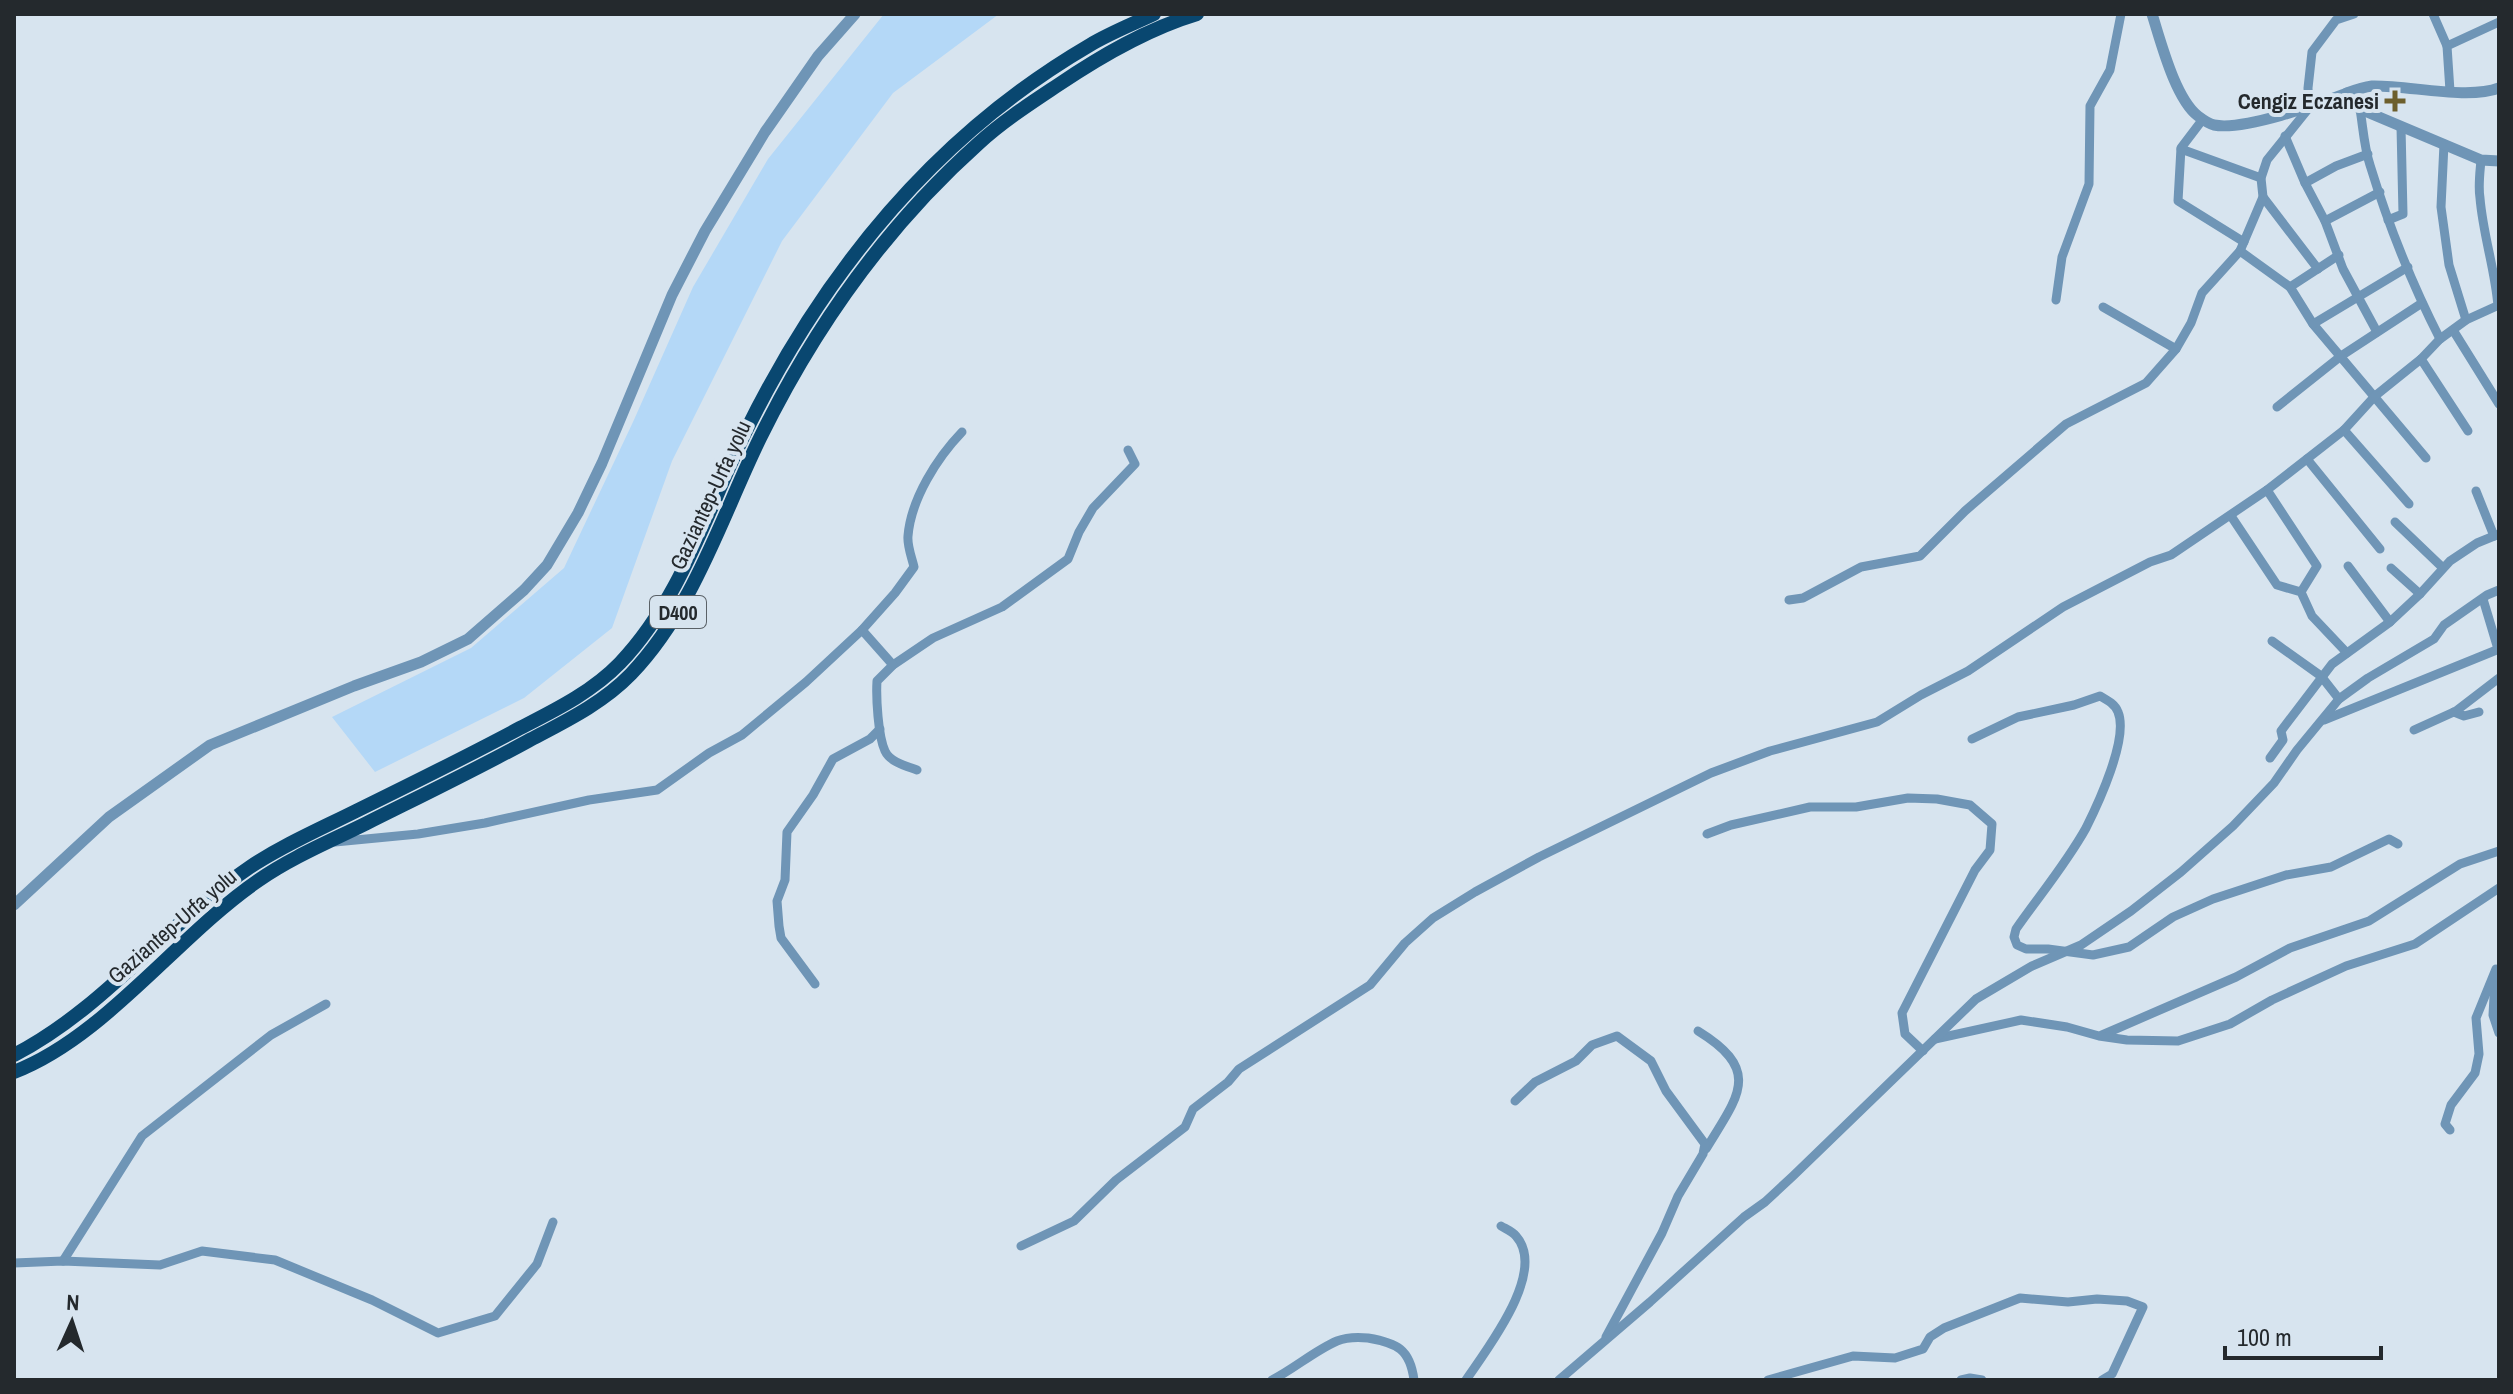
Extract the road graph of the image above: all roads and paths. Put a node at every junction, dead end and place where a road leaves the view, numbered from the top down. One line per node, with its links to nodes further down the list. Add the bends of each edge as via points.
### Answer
1 (855, 14): 93 (street, via 774,119 705,231 578,513 547,565 524,590 456,645 210,745 109,817)
2 (1154, 14): 103 (highway, Gaziantep-Urfa yolu / D400, via 1091,45 1000,106 930,167 866,237 769,386 680,576 643,635 600,682 251,867 69,1023)
3 (1197, 14): 89 (highway, Gaziantep-Urfa yolu / D400, via 1098,58 1018,112 941,178 878,247 777,404 683,604 631,674 578,715)
4 (2152, 14): 15 (street, via 2170,69)
5 (2354, 14): 13 (street, via 2336,20 2312,52)
6 (2433, 14): 9 (street)
7 (2499, 22): 9 (street)
8 (2119, 26): 35 (street, via 2121,14 2110,70 2090,106 2089,184 2062,257)
9 (2447, 46): 11 (street)
10 (2499, 88): 11 (street)
11 (2450, 91): 12 (street, via 2369,86)
12 (2347, 93): 13 (street); 14 (street)
13 (2309, 108): 15 (street, via 2234,125); 17 (street)
14 (2360, 109): 16 (street); 20 (street)
15 (2203, 119): 19 (street)
16 (2401, 127): 18 (street); 27 (street, via 2403,214)
17 (2285, 136): 23 (street); 24 (street)
18 (2444, 144): 21 (street); 39 (street, via 2441,207 2449,265)
19 (2181, 149): 23 (street); 29 (street, via 2178,201)
20 (2368, 154): 24 (street); 25 (street)
21 (2481, 160): 22 (street); 37 (street, via 2479,194)
22 (2499, 161)
23 (2261, 178): 26 (street)
24 (2305, 183): 28 (street)
25 (2380, 192): 27 (street); 28 (street)
26 (2263, 197): 29 (street); 32 (street)
27 (2388, 220): 31 (street)
28 (2325, 221): 30 (street)
29 (2242, 246): 33 (street); 44 (street, via 2202,293)
30 (2339, 255): 32 (street); 34 (street)
31 (2408, 267): 34 (street); 36 (street)
32 (2318, 269): 33 (street)
33 (2290, 287): 40 (street)
34 (2358, 297): 40 (street); 42 (street)
35 (2056, 300)
36 (2422, 303): 42 (street); 43 (street)
37 (2499, 306): 39 (street)
38 (2103, 307): 44 (street)
39 (2466, 320): 41 (street)
40 (2313, 324): 45 (street)
41 (2453, 330): 43 (street); 48 (street)
42 (2377, 332): 45 (street)
43 (2440, 339): 46 (street)
44 (2176, 349): 70 (street, via 2146,383 2066,424 1920,556 1861,567 1803,598)
45 (2341, 356): 47 (street); 49 (street)
46 (2421, 359): 47 (street); 51 (street)
47 (2375, 396): 50 (street); 54 (street)
48 (2499, 404)
49 (2277, 407)
50 (2344, 430): 55 (street); 58 (street)
51 (2468, 431)
52 (962, 432): 72 (street, via 942,453 919,498 907,538 914,567)
53 (1128, 450): 76 (street, via 1135,464 1093,508 1068,559 1002,607 933,638)
54 (2426, 458)
55 (2307, 459): 56 (street); 62 (street)
56 (2267, 490): 59 (street); 67 (street, via 2317,566)
57 (2476, 491): 61 (street)
58 (2409, 504)
59 (2231, 516): 67 (street, via 2277,585); 110 (street, via 2171,555 2063,607 1968,671 1877,722 1711,773 1475,892 1433,918 1370,985 1239,1069 1193,1109 1185,1127 1116,1180 1074,1221)
60 (2395, 522): 65 (street)
61 (2497, 535): 65 (street)
62 (2380, 549)
63 (2348, 566): 71 (street)
64 (2391, 568): 68 (street)
65 (2443, 568): 68 (street)
66 (2499, 590): 69 (street)
67 (2301, 592): 75 (street, via 2312,616)
68 (2420, 594): 71 (street)
69 (2483, 599): 74 (street); 79 (street, via 2444,625 2434,639)
70 (1789, 600)
71 (2390, 622): 75 (street)
72 (862, 630): 76 (street); 89 (street, via 742,735 657,790 418,834)
73 (2272, 641): 77 (street)
74 (2498, 649): 82 (street)
75 (2347, 653): 77 (street)
76 (893, 665): 83 (street, via 877,681)
77 (2321, 676): 79 (street); 86 (street, via 2288,718 2283,740)
78 (2499, 678): 80 (street)
79 (2339, 699): 82 (street)
80 (2454, 712): 81 (street); 84 (street)
81 (2479, 712)
82 (2323, 720): 94 (street, via 2233,826 2131,911)
83 (880, 729): 87 (street, via 885,753); 96 (street, via 833,759 787,832 785,880 777,901 781,938)
84 (2414, 730)
85 (1972, 739): 94 (street, via 2018,717 2100,696 2118,712 2118,743 2085,828 2014,937 2026,949)
86 (2270, 758)
87 (917, 770)
88 (1707, 834): 102 (street, via 1810,807 1856,807 1908,798 1970,805 1992,824 1990,850 1902,1013 1905,1034)
89 (328, 842): 104 (highway, Gaziantep-Urfa yolu / D400, via 260,880 79,1035)
90 (2398, 844): 94 (street, via 2389,839 2331,867 2286,875 2213,899 2173,917 2129,947 2093,955)
91 (2499, 851): 100 (street, via 2460,864 2369,921 2290,948)
92 (2499, 888): 100 (street, via 2415,944 2346,966 2230,1024 2178,1041)
93 (14, 905)
94 (2068, 951): 101 (street, via 1976,999)
95 (2498, 967): 99 (street, via 2493,1007); 106 (street, via 2476,1018 2475,1073 2447,1114)
96 (815, 984)
97 (326, 1004): 111 (street, via 271,1035 142,1136)
98 (1698, 1031): 107 (street, via 1729,1056 1738,1068 1739,1082)
99 (2499, 1033)
100 (2099, 1036): 101 (street, via 2021,1020)
101 (1935, 1039): 102 (street)
102 (1923, 1051): 113 (street, via 1765,1202)
103 (14, 1055)
104 (14, 1072)
105 (1515, 1101): 107 (street, via 1592,1045 1617,1036 1651,1061)
106 (2450, 1130)
107 (1706, 1149): 113 (street)
108 (553, 1222): 111 (street, via 537,1264 495,1316 438,1333 275,1260 202,1251 160,1265)
109 (1501, 1226): 116 (street, via 1523,1247 1521,1289)
110 (1021, 1246)
111 (63, 1261): 112 (street)
112 (14, 1263)
113 (1603, 1343): 117 (street)
114 (1272, 1380): 115 (street, via 1335,1342 1359,1337 1398,1346 1411,1363)
115 (1414, 1380)
116 (1466, 1380)
117 (1559, 1380)
118 (1768, 1380): 121 (street, via 1853,1356 1895,1358 1923,1349 1944,1328 2020,1298 2127,1301 2143,1307 2112,1374)
119 (1961, 1380): 120 (street)
120 (1982, 1380)
121 (2102, 1380)

